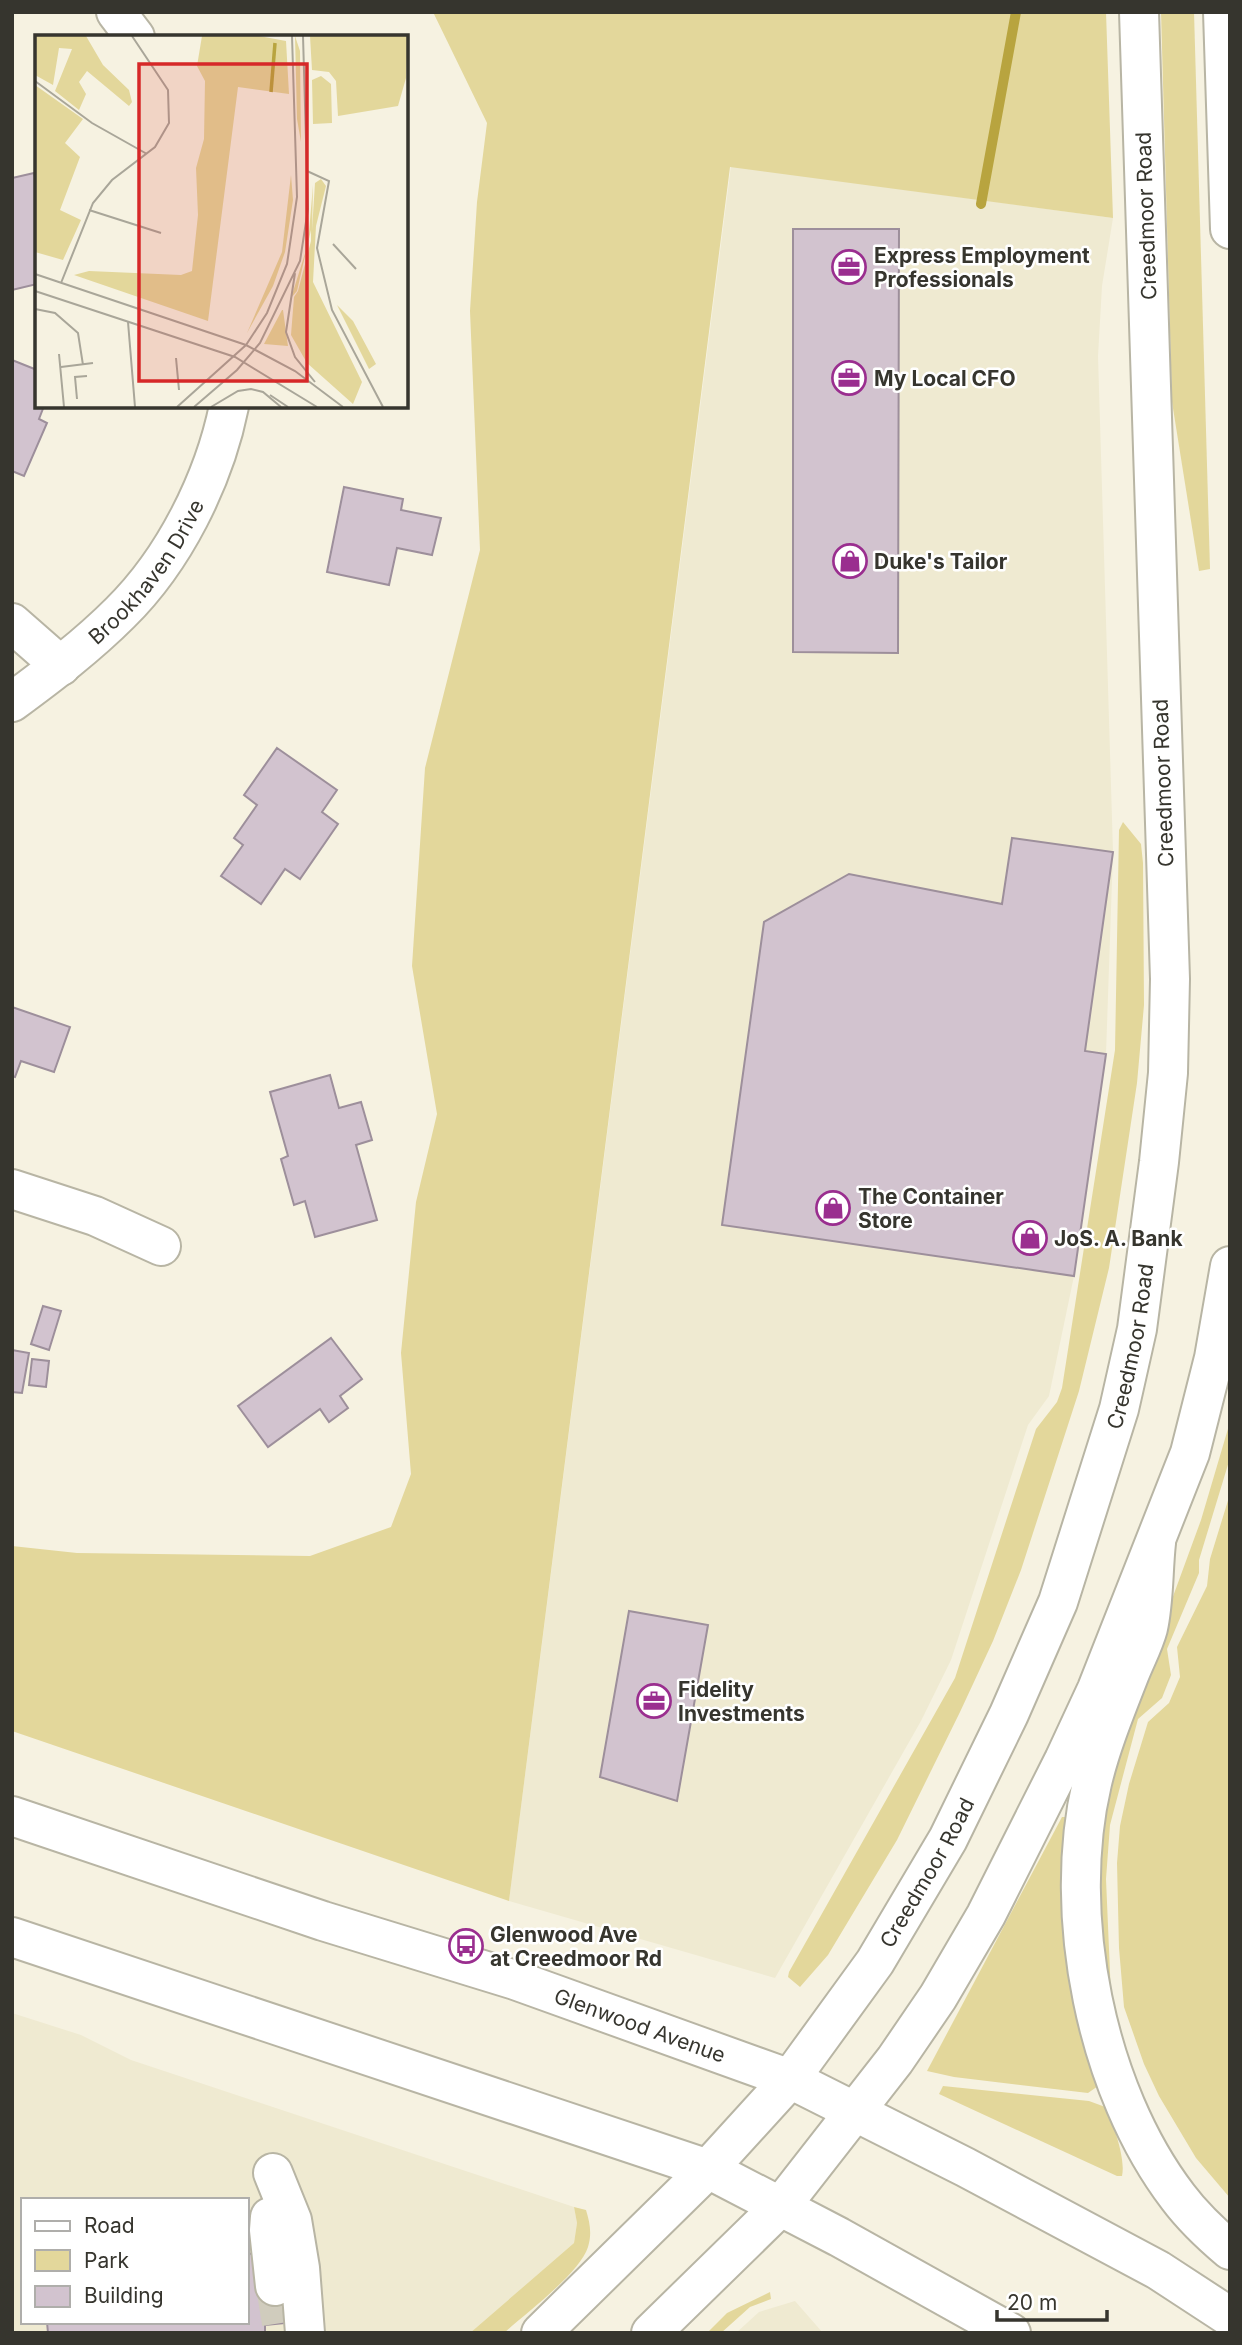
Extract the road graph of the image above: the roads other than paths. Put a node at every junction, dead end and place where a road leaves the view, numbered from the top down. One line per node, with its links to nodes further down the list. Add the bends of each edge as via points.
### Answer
1 (116, 12): 4 (main road)
2 (1139, 12): 16 (main road, Creedmoor Road, via 1170,979 1168,1073 1137,1329 1119,1409 1058,1602 1009,1714 947,1839 875,1962)
3 (1223, 12): 5 (main road)
4 (133, 35)
5 (1230, 229)
6 (229, 408): 8 (main road, Brookhaven Drive, via 207,478 165,558 121,612)
7 (12, 623): 8 (main road)
8 (61, 666): 9 (main road, Brookhaven Drive)
9 (12, 702)
10 (12, 1189): 11 (main road, via 95,1216)
11 (161, 1246)
12 (1230, 1266): 13 (main road, via 1214,1358 1190,1453)
13 (1156, 1543): 17 (main road, via 1097,1689 986,1915 938,1997); 20 (main road, via 1147,1628 1103,1743 1092,1785 1082,1866 1083,1939 1101,2035 1119,2089 1177,2197)
14 (12, 1816): 16 (main road, Glenwood Avenue, via 515,1980)
15 (12, 1937): 18 (main road)
16 (790, 2080): 17 (main road, Glenwood Avenue); 18 (main road, Creedmoor Road)
17 (855, 2111): 19 (main road); 22 (main road, Glenwood Avenue, via 1157,2270)
18 (708, 2169): 19 (main road); 24 (main road, Creedmoor Road)
19 (781, 2206): 25 (main road); 26 (main road)
20 (1230, 2250)
21 (275, 2286): 23 (main road, via 269,2230 273,2173 292,2220 300,2267)
22 (1230, 2317)
23 (289, 2330)
24 (541, 2333)
25 (651, 2333)
26 (1011, 2333)

